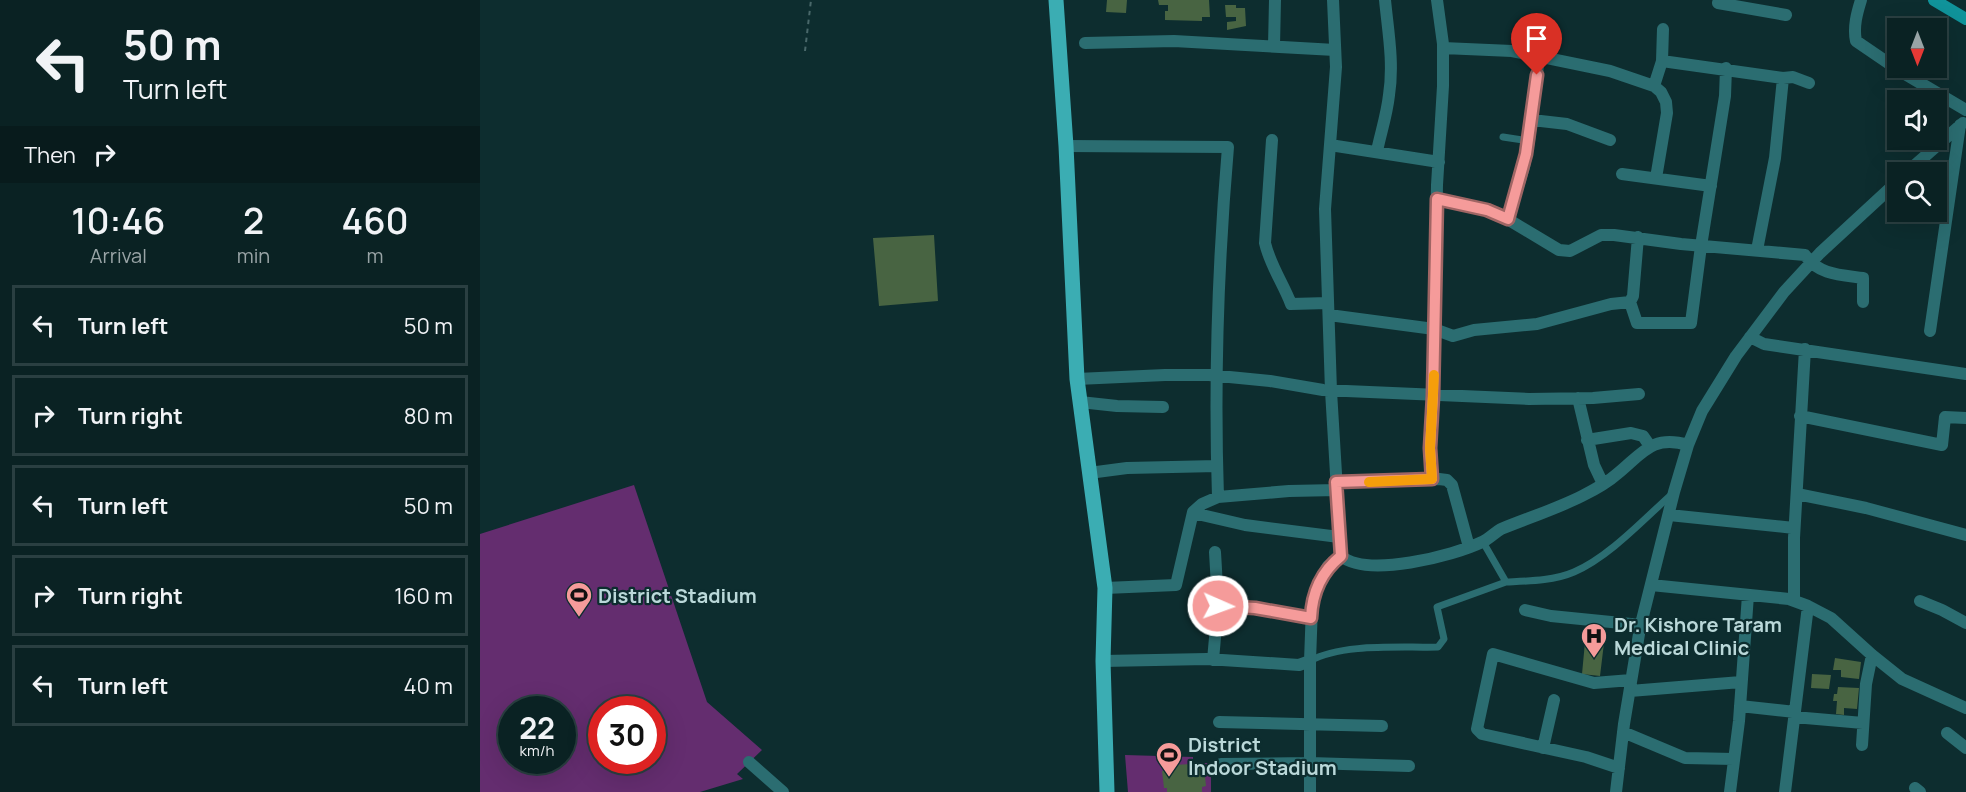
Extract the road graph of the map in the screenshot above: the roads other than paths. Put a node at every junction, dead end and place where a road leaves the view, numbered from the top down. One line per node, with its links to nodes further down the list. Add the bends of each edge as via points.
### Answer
1 (1056, 0): 30 (main road)
2 (1275, 0): 13 (street)
3 (1334, 0): 15 (street)
4 (1385, 0): 31 (street, via 1391,77)
5 (1437, 0): 14 (street)
6 (1719, 0): 9 (street, via 1718,3)
7 (1862, 0): 22 (street, via 1856,41)
8 (1934, 0): 10 (street)
9 (1786, 15)
10 (1966, 19)
11 (1663, 29): 17 (street)
12 (1085, 43): 13 (street, via 1174,41)
13 (1274, 46): 15 (street)
14 (1443, 48): 16 (street, via 1512,51); 32 (street)
15 (1335, 50): 29 (street)
16 (1539, 57): 21 (street, via 1610,71); 23 (street)
17 (1662, 61): 18 (street); 21 (street)
18 (1726, 68): 19 (street); 36 (street)
19 (1784, 78): 20 (street); 42 (street, via 1775,158)
20 (1809, 83)
21 (1654, 86): 35 (street, via 1666,102 1667,113)
22 (1966, 110)
23 (1532, 120): 27 (street, via 1567,124); 28 (street)
24 (1963, 122): 33 (street); 48 (street)
25 (1503, 137): 28 (lane)
26 (1272, 140): 46 (street, via 1265,243 1269,259 1291,304)
27 (1610, 140)
28 (1528, 141): 39 (street)
29 (1330, 145): 31 (street); 46 (street, via 1325,209)
30 (1066, 146): 52 (street, via 1228,147); 53 (main road)
31 (1377, 151): 32 (street)
32 (1439, 162): 38 (street)
33 (1918, 162)
34 (1622, 174): 35 (street)
35 (1656, 178): 36 (street)
36 (1711, 186): 41 (street)
37 (1887, 191): 43 (street)
38 (1437, 199): 39 (street); 47 (street)
39 (1508, 219): 40 (street, via 1559,250 1570,251 1601,235)
40 (1638, 237): 41 (street); 44 (street)
41 (1701, 246): 42 (street); 44 (street, via 1690,323 1637,323)
42 (1757, 250): 43 (street, via 1805,255)
43 (1810, 264): 45 (street, via 1824,272 1863,278); 49 (street)
44 (1630, 302): 47 (street, via 1517,327 1474,330 1453,336)
45 (1863, 302)
46 (1328, 309): 47 (street); 54 (street)
47 (1434, 329): 56 (street)
48 (1930, 331)
49 (1750, 337): 50 (street, via 1764,344); 63 (street, via 1707,403)
50 (1805, 349): 51 (street); 60 (street)
51 (1966, 374)
52 (1216, 376): 53 (street); 54 (street); 65 (street)
53 (1077, 379): 58 (main road)
54 (1331, 391): 56 (street); 69 (street)
55 (1639, 394): 57 (street)
56 (1433, 396): 57 (street); 67 (street)
57 (1578, 398): 62 (street)
58 (1080, 402): 59 (street); 66 (main road)
59 (1163, 407)
60 (1800, 416): 61 (street, via 1942,445 1945,417); 71 (street)
61 (1966, 418)
62 (1587, 440): 64 (street, via 1631,433 1643,436); 68 (street)
63 (1688, 445): 64 (street, via 1674,441); 70 (street)
64 (1650, 446): 68 (street)
65 (1217, 466): 66 (street); 72 (street)
66 (1089, 473): 84 (main road)
67 (1432, 479): 69 (street); 79 (street, via 1447,480 1452,485)
68 (1603, 484): 78 (street, via 1498,531)
69 (1337, 486): 72 (street); 77 (street)
70 (1674, 492): 74 (street); 82 (lane, via 1611,549 1575,572 1544,580)
71 (1797, 494): 75 (street); 76 (street)
72 (1218, 497): 73 (street)
73 (1193, 513): 77 (street, via 1245,525); 84 (street, via 1176,585)
74 (1669, 515): 75 (street); 83 (street)
75 (1794, 528): 86 (street)
76 (1966, 535)
77 (1339, 537): 81 (street)
78 (1483, 542): 79 (street); 82 (lane)
79 (1469, 547): 81 (street, via 1414,563 1366,565 1349,563)
80 (1215, 552): 88 (street)
81 (1341, 556): 91 (street, via 1328,566 1318,585)
82 (1506, 582): 97 (lane, via 1437,607 1444,639 1438,647 1354,649 1324,653)
83 (1651, 585): 85 (street); 93 (street)
84 (1105, 588): 96 (main road)
85 (1748, 595): 86 (street); 98 (street)
86 (1794, 601): 89 (street)
87 (1920, 601): 92 (street)
88 (1218, 606): 91 (street); 95 (street)
89 (1808, 606): 94 (street, via 1832,618); 103 (street)
90 (1525, 610): 93 (street)
91 (1311, 618): 97 (street)
92 (1966, 623)
93 (1641, 625): 99 (street)
94 (1872, 656): 102 (street, via 1902,679); 105 (street)
95 (1213, 660): 96 (street); 97 (street, via 1299,665)
96 (1103, 661): 120 (main road)
97 (1310, 661): 106 (street)
98 (1741, 682): 99 (street); 101 (street)
99 (1631, 686): 108 (street); 111 (street, via 1594,683 1493,654 1477,729 1482,734)
100 (1554, 700): 111 (street)
101 (1740, 705): 103 (street); 113 (street)
102 (1966, 708)
103 (1795, 714): 105 (street); 124 (street)
104 (1219, 722): 106 (street)
105 (1863, 723): 110 (street)
106 (1310, 725): 107 (street); 115 (street)
107 (1382, 726)
108 (1623, 732): 113 (street, via 1685,758); 118 (street)
109 (1947, 734): 112 (street)
110 (1862, 745)
111 (1543, 748): 118 (street)
112 (1966, 748)
113 (1734, 759): 123 (street)
114 (750, 762): 119 (street)
115 (1310, 763): 116 (street); 117 (street); 121 (street)
116 (1221, 764)
117 (1409, 766)
118 (1619, 768): 122 (street)
119 (783, 792)
120 (1107, 792)
121 (1310, 792)
122 (1616, 792)
123 (1730, 792)
124 (1785, 792)

